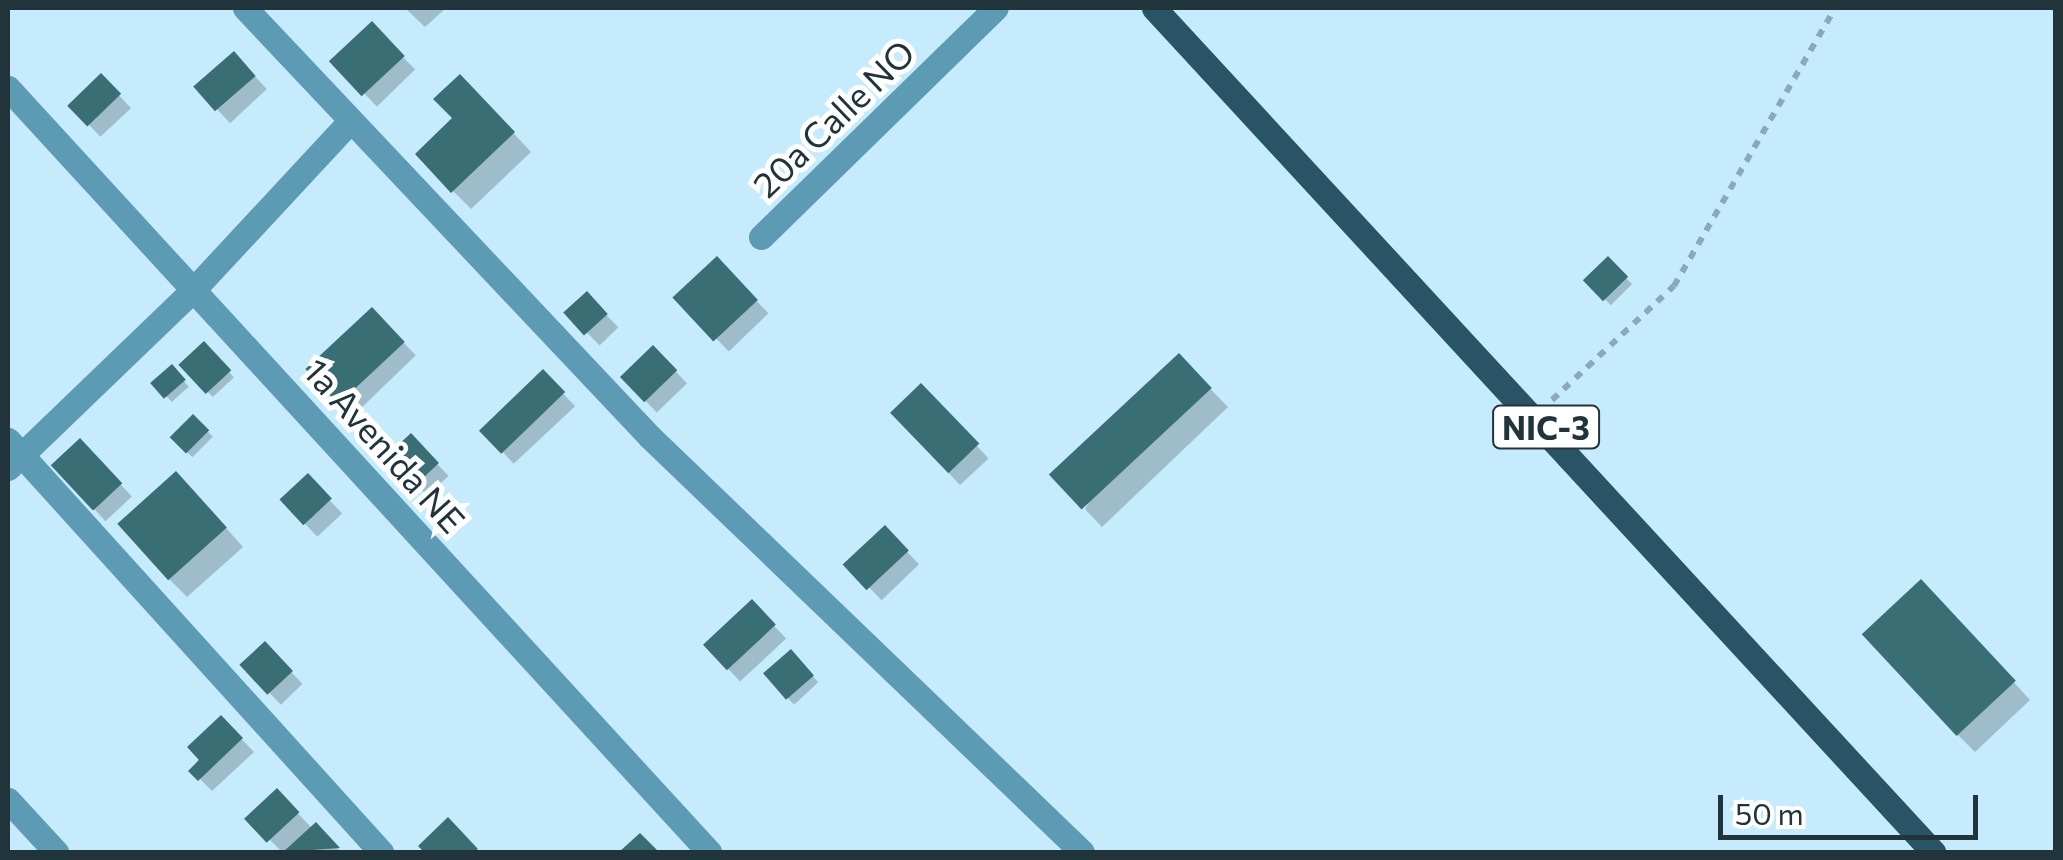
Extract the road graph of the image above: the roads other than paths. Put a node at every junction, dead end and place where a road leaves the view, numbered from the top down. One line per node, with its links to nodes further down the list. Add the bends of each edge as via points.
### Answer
1 (245, 8): 6 (street)
2 (996, 8): 7 (street, 20a Calle NO)
3 (1154, 8): 15 (main road, NIC-3)
4 (8, 75): 8 (street)
5 (8, 88): 8 (street, 1a Avenida NE)
6 (350, 121): 8 (street); 14 (street, via 650,436)
7 (761, 237)
8 (195, 288): 9 (street); 13 (street, 1a Avenida NE)
9 (12, 455): 12 (street)
10 (8, 800): 11 (street)
11 (56, 852)
12 (380, 852)
13 (709, 852)
14 (1082, 852)
15 (1933, 852)

